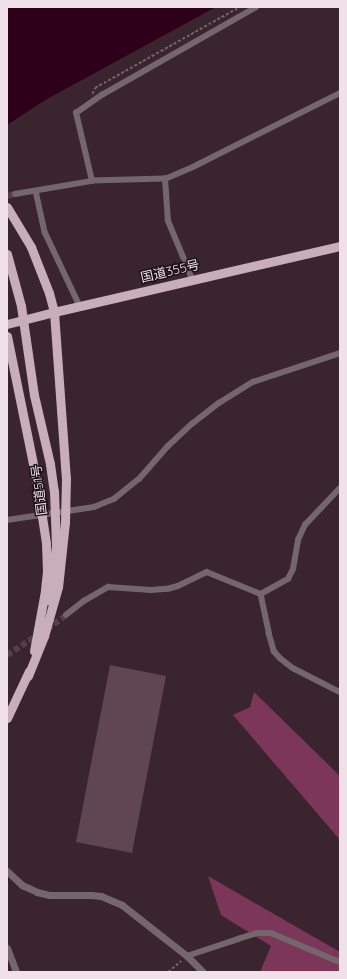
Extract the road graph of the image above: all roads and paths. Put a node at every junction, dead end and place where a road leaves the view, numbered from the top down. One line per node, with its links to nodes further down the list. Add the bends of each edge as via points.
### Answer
1 (240, 7): 4 (path, via 95,88)
2 (256, 7): 6 (street, via 102,95 76,113)
3 (340, 93): 5 (street)
4 (91, 96)
5 (165, 179): 6 (street); 12 (street, via 168,221)
6 (92, 181): 7 (street)
7 (36, 191): 8 (street); 13 (street, via 45,232)
8 (15, 194)
9 (7, 207): 14 (highway, via 31,248)
10 (340, 246): 12 (highway, 国道355号)
11 (7, 254): 22 (highway, 国道51号, via 21,306 34,395 50,464 56,517 55,558 49,601)
12 (192, 279): 13 (highway, 国道355号)
13 (80, 306): 14 (highway, 国道355号)
14 (54, 312): 15 (highway, 国道355号); 22 (highway, via 66,478 62,565 55,603)
15 (7, 324)
16 (7, 336): 22 (highway, via 37,484 46,543 46,591)
17 (340, 353): 19 (street, via 253,382 219,403 192,424 139,478 114,499 94,506)
18 (340, 488): 20 (street, via 304,525 288,579)
19 (8, 520)
20 (261, 594): 21 (street, via 207,572 167,589 108,587 84,601); 23 (street, via 274,651 293,668)
21 (66, 616)
22 (28, 676): 24 (highway, 国道51号)
23 (340, 692)
24 (7, 718)
25 (7, 871): 27 (street, via 22,885 37,892 49,895 91,895 111,900)
26 (8, 953): 29 (street)
27 (187, 956): 28 (street, via 258,933 271,933); 32 (path); 33 (street)
28 (340, 962)
29 (16, 972)
30 (64, 972): 31 (path)
31 (96, 972)
32 (168, 972)
33 (203, 972)

